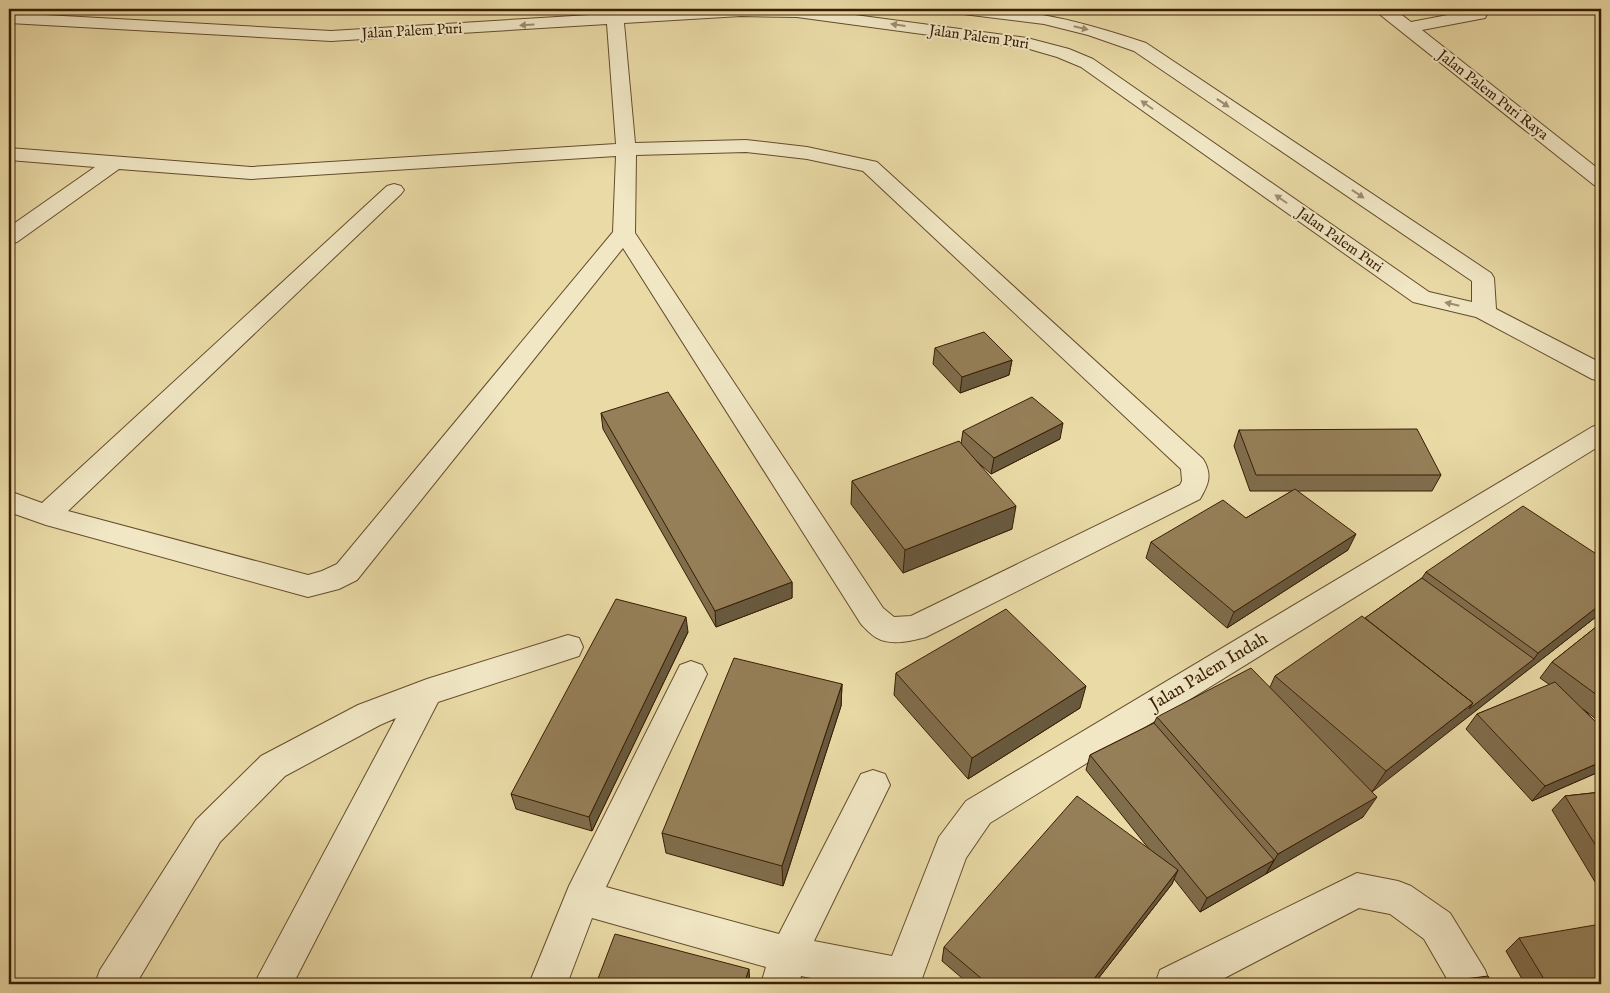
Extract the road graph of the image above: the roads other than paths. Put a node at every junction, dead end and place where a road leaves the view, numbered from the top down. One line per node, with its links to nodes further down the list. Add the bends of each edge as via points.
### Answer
1 (963, 9): 14 (street, Jalan Palem Puri, one-way to 14, via 1044,19 1140,47 1483,278)
2 (1384, 9): 6 (street, Jalan Palem Puri Raya)
3 (1479, 14): 6 (street)
4 (614, 15): 5 (street, Jalan Palem Puri, one-way to 5, via 331,36); 7 (street); 14 (street, Jalan Palem Puri, one-way to 4, via 1421,297 1087,63 1063,53 1027,43 797,12)
5 (9, 18)
6 (1408, 28): 10 (street, Jalan Palem Puri Raya)
7 (626, 149): 9 (street, via 251,173); 12 (street); 12 (street, via 746,146 807,153 870,166 1194,466 1196,482 1190,492 915,628 888,630 872,616)
8 (9, 154): 9 (street)
9 (114, 163): 13 (street)
10 (1601, 181)
11 (394, 190): 18 (street)
12 (624, 233): 18 (street, via 346,572 329,581 308,586)
13 (9, 237)
14 (1484, 312): 15 (street, Jalan Palem Puri)
15 (1601, 373)
16 (1601, 433): 25 (street, Jalan Palem Indah, via 978,812 951,849)
17 (9, 501): 18 (street)
18 (46, 514)
19 (568, 647): 21 (street)
20 (691, 674): 23 (street)
21 (427, 692): 26 (street, via 369,715 273,766 208,831); 27 (street)
22 (872, 785): 24 (street)
23 (582, 898): 24 (street); 28 (street)
24 (784, 969): 25 (street)
25 (902, 980)
26 (114, 984)
27 (273, 984)
28 (548, 984)
29 (1174, 984): 30 (street, via 1357,890 1398,898 1437,926)
30 (1470, 984)

